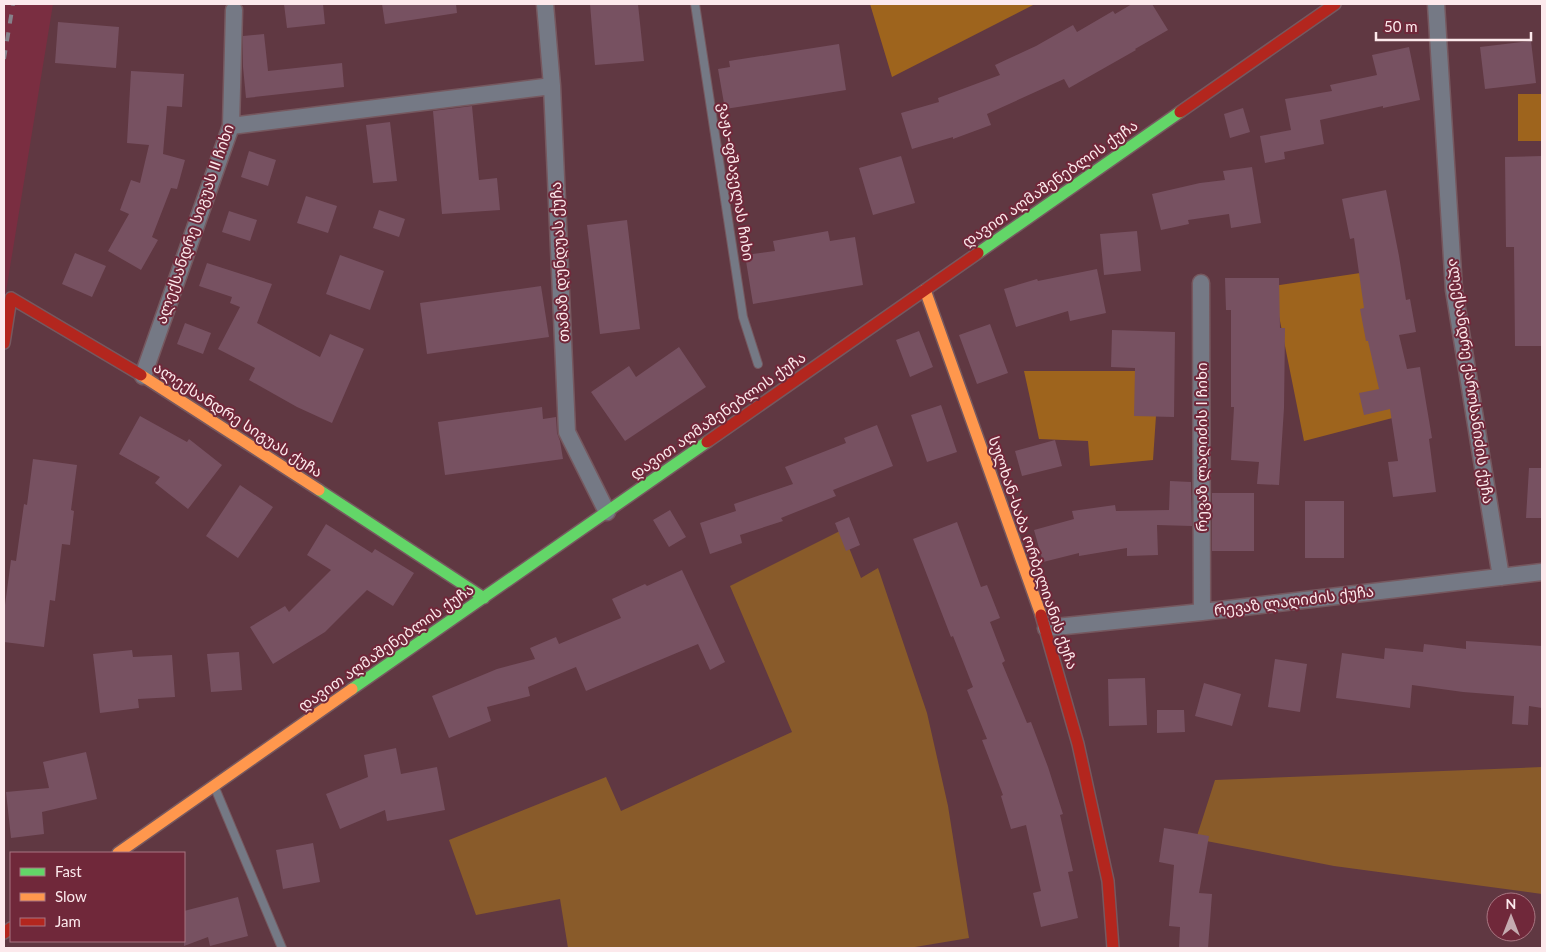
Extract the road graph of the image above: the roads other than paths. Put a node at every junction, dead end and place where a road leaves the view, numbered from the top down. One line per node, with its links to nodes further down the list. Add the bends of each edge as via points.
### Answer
1 (545, 4): 6 (street, თამაზ დუნდუას ქუჩა)
2 (695, 4): 11 (lane, ვაჟა-ფშაველას ჩიხი, via 743,317)
3 (1335, 4): 9 (main road, დავით აღმაშენებლის ქუჩა)
4 (1436, 4): 15 (street, ალექსანდრე ქაროსანიძის ქუჩა, via 1454,290)
5 (234, 10): 7 (street, ალექსანდრე სიგუას II ჩიხი)
6 (552, 86): 7 (street); 13 (street, თამაზ დუნდუას ქუჩა, via 568,432)
7 (231, 126): 12 (street, ალექსანდრე სიგუას II ჩიხი)
8 (1201, 283): 17 (street, რევაზ ლაღიძის I ჩიხი)
9 (925, 290): 13 (main road, დავით აღმაშენებლის ქუჩა); 18 (main road, სულხან-საბა ორბელიანის ქუჩა)
10 (4, 343): 12 (main road, ალექსანდრე სიგუას ქუჩა, via 11,298)
11 (758, 364)
12 (143, 376): 16 (main road, ალექსანდრე სიგუას ქუჩა)
13 (607, 512): 16 (main road, დავით აღმაშენებლის ქუჩა)
14 (1542, 572): 15 (street, რევაზ ლაღიძის ქუჩა)
15 (1501, 577): 17 (street, რევაზ ლაღიძის ქუჩა)
16 (484, 598): 19 (main road, დავით აღმაშენებლის ქუჩა)
17 (1202, 612): 18 (street, რევაზ ლაღიძის ქუჩა)
18 (1046, 628): 22 (main road, სულხან-საბა ორბელიანის ქუჩა, via 1078,744 1108,881)
19 (214, 786): 20 (main road, დავით აღმაშენებლის ქუჩა); 21 (lane)
20 (119, 852)
21 (282, 948)
22 (1112, 948)

